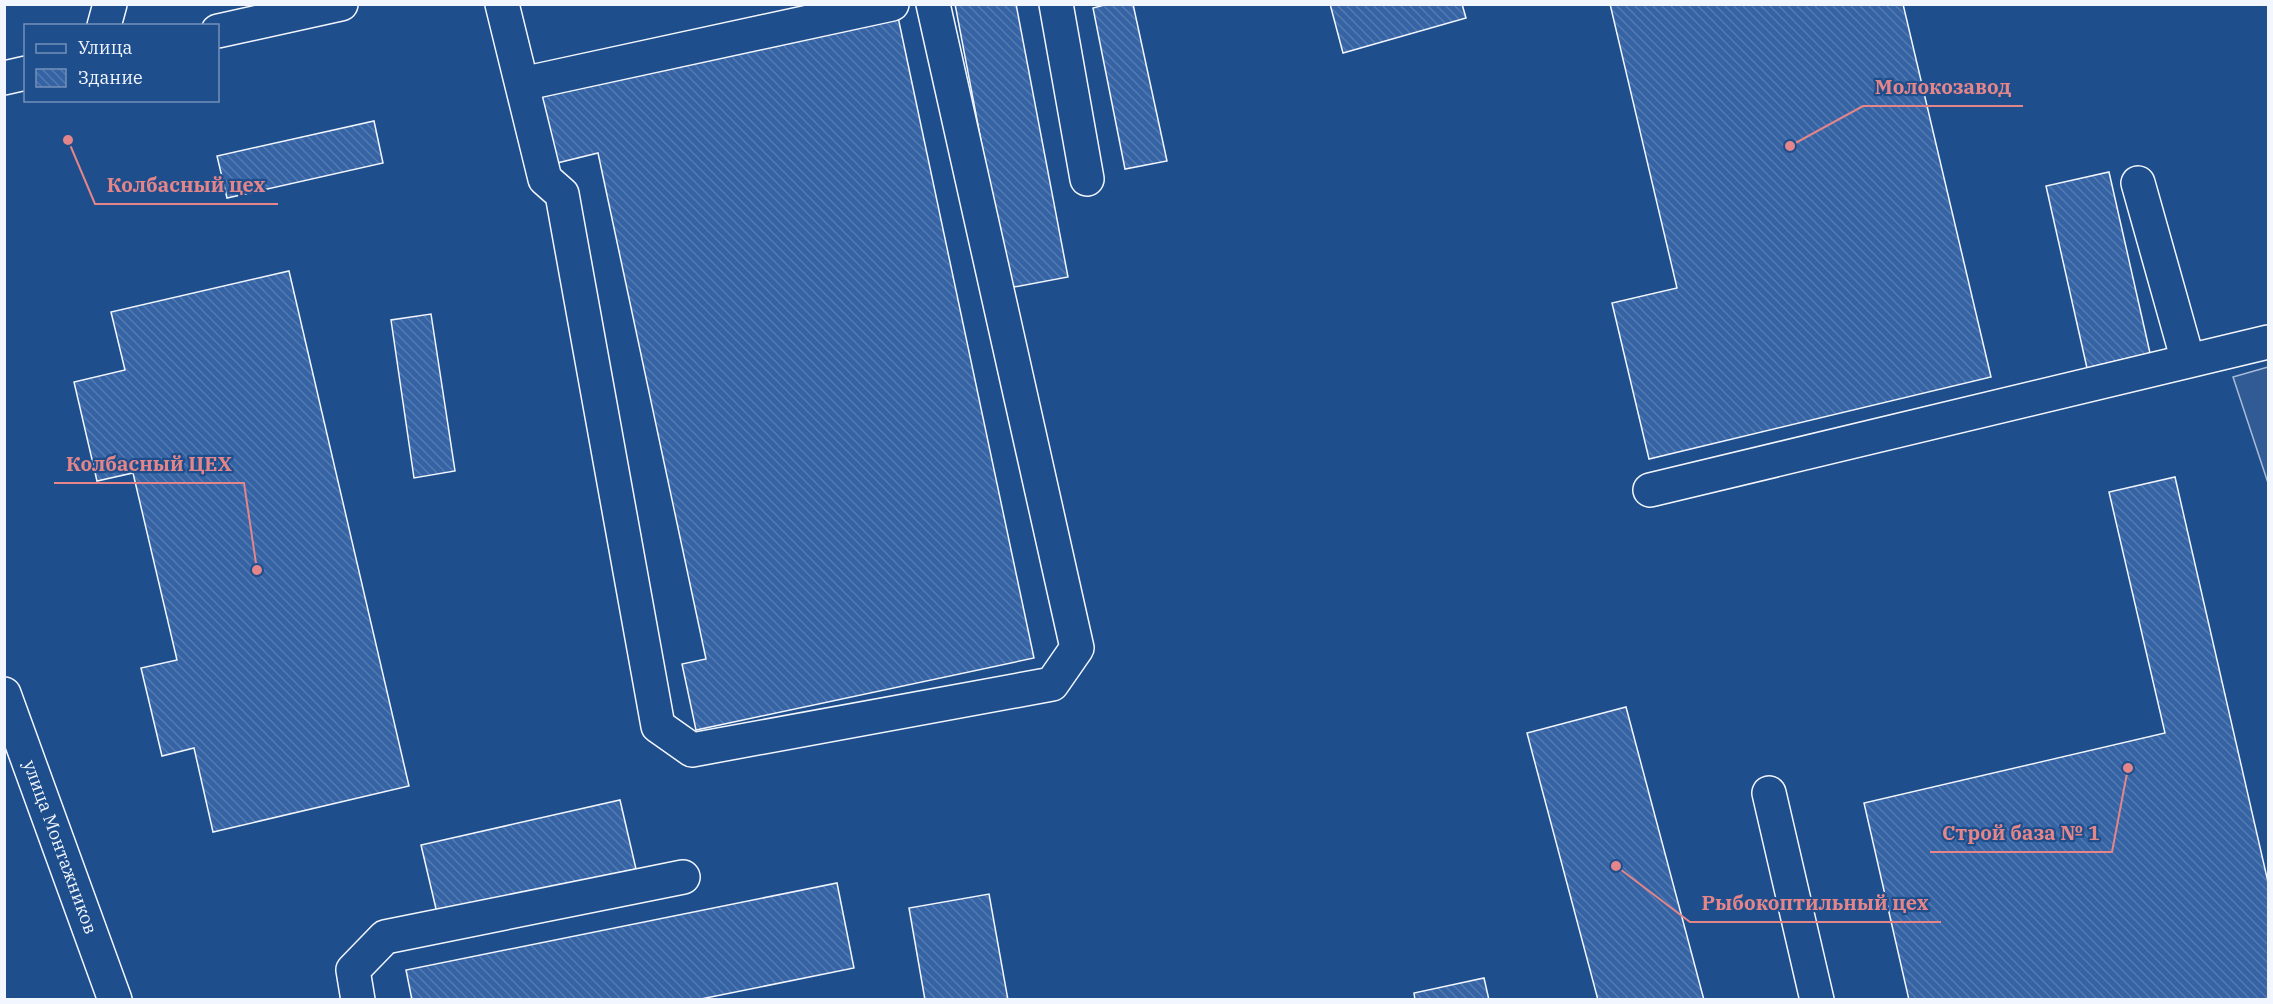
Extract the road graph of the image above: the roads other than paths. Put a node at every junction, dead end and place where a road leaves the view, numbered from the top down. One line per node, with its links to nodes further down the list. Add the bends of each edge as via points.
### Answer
1 (110, 4): 7 (street)
2 (341, 4): 8 (street)
3 (502, 4): 11 (street)
4 (892, 4): 11 (street)
5 (933, 4): 11 (street, via 1077,648 1052,684 692,750 658,726 562,194 545,179)
6 (1056, 4): 12 (street)
7 (105, 24)
8 (219, 31)
9 (24, 73): 10 (street)
10 (4, 78)
11 (522, 84)
12 (1087, 179)
13 (2138, 183): 15 (street)
14 (2268, 342): 15 (street)
15 (2188, 361): 16 (street)
16 (1650, 490)
17 (4, 694): 20 (street, улица Монтажников)
18 (1769, 793): 22 (street)
19 (683, 877): 21 (street, via 384,937 353,970)
20 (115, 999)
21 (358, 999)
22 (1817, 999)

